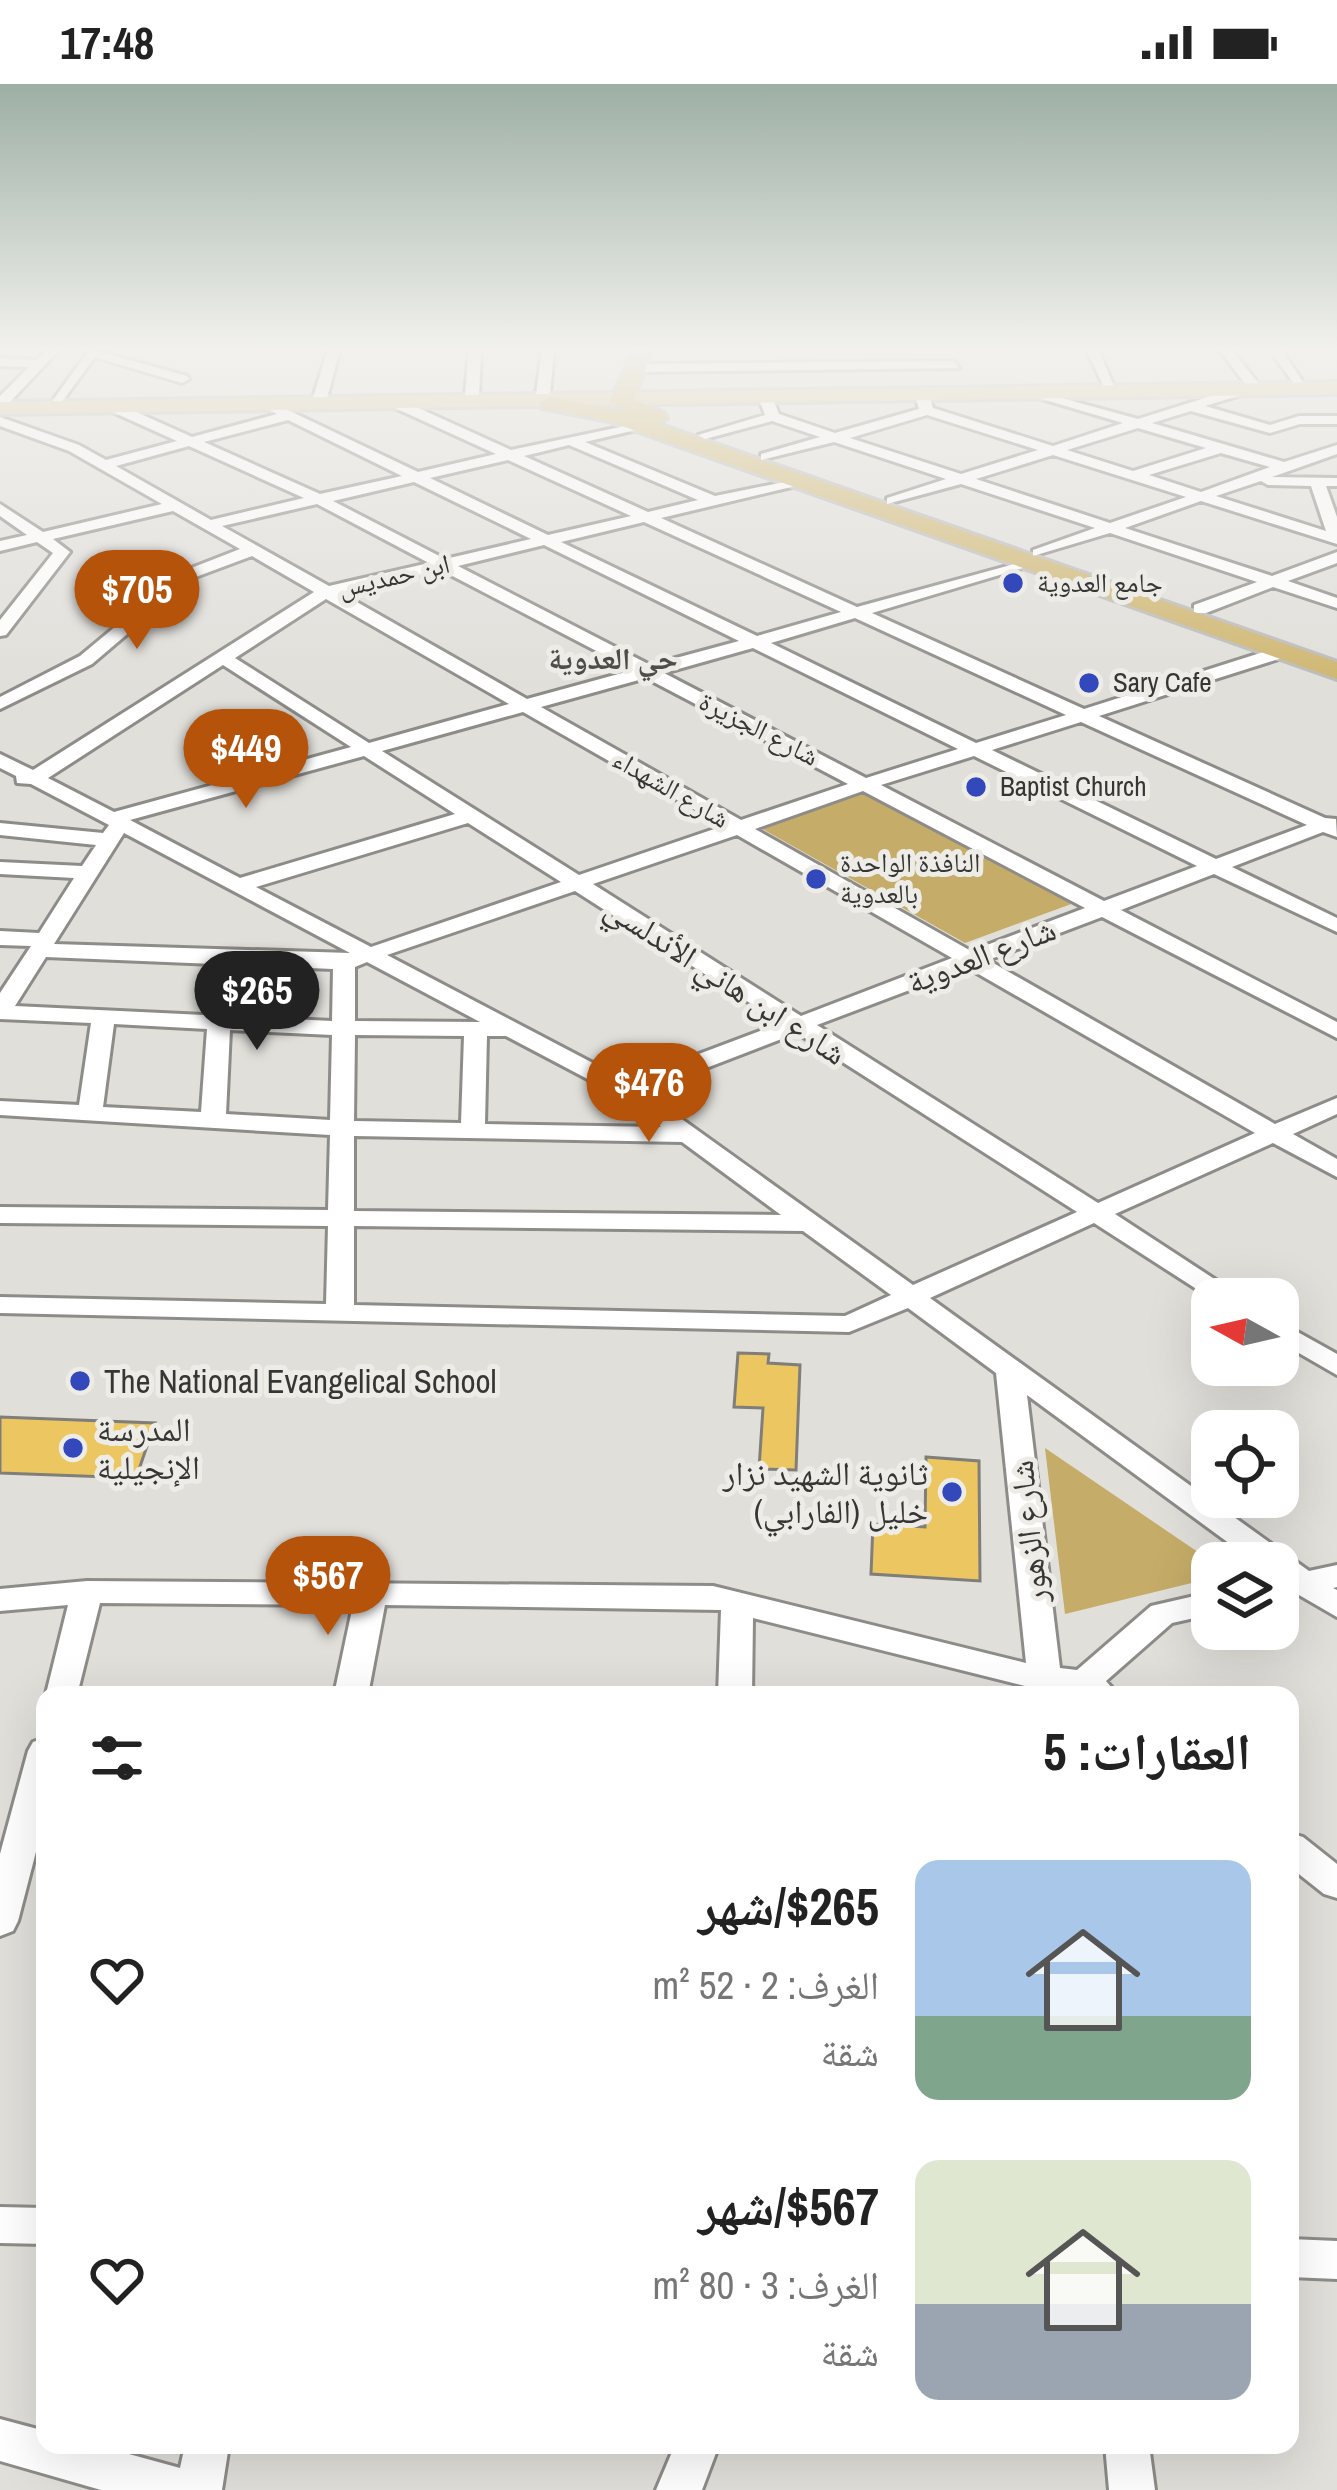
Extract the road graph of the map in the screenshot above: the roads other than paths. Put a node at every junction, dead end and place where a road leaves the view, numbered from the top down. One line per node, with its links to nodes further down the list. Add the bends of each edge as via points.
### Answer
1 (97, 461): 16 (street, شارع الشهداء)
2 (118, 461): 16 (street)
3 (238, 461): 26 (street, شارع الجزيرة)
4 (382, 461): 19 (street)
5 (483, 461): 19 (street)
6 (524, 461): 31 (street)
7 (619, 461): 27 (street)
8 (762, 461): 22 (highway)
9 (778, 461): 28 (highway)
10 (906, 461): 20 (street)
11 (1021, 461): 20 (street)
12 (1089, 461): 18 (street)
13 (1179, 461): 18 (street)
14 (1265, 461): 17 (street)
15 (1301, 461): 17 (street)
16 (104, 465): 29 (street, شارع الشهداء)
17 (1284, 467): 21 (street)
18 (1135, 475): 25 (street)
19 (413, 477): 26 (street); 36 (street)
20 (961, 480): 28 (street); 34 (street)
21 (1246, 480): 23 (street); 25 (street)
22 (799, 481): 27 (street, ابن حمديس); 39 (highway)
23 (1317, 482): 24 (street); 32 (street)
24 (1337, 482)
25 (1201, 496): 32 (street, via 1337,539); 34 (street)
26 (319, 499): 33 (street); 41 (street, شارع الجزيرة)
27 (713, 501): 31 (street, ابن حمديس)
28 (892, 501): 39 (highway)
29 (176, 506): 33 (street, شارع الشهداء); 35 (street)
30 (0, 509): 35 (street)
31 (644, 518): 36 (street, ابن حمديس); 48 (street)
32 (1334, 519)
33 (208, 525): 38 (street, شارع الشهداء)
34 (1107, 528): 39 (street); 42 (street)
35 (43, 536): 37 (street); 44 (street, via 62,552)
36 (544, 541): 41 (street, ابن حمديس); 50 (street)
37 (0, 546)
38 (253, 550): 45 (street, شارع الشهداء); 56 (street, via 187,575 86,660)
39 (1034, 557): 47 (highway); 48 (street); 51 (highway)
40 (1337, 557): 42 (street)
41 (442, 565): 45 (street, ابن حمديس); 54 (street, شارع الجزيرة)
42 (1270, 581): 46 (street); 47 (street)
43 (0, 592): 44 (street)
44 (31, 592): 49 (street)
45 (326, 592): 53 (street, ابن حمديس); 57 (street, شارع الشهداء)
46 (1337, 603)
47 (1200, 609): 52 (highway)
48 (855, 612): 50 (street); 58 (street)
49 (0, 631)
50 (752, 643): 54 (street); 60 (street)
51 (1282, 652): 55 (highway); 58 (street)
52 (1337, 656)
53 (224, 658): 59 (street, شارع ابن هاني الأندلسي); 62 (street, ابن حمديس)
54 (646, 670): 57 (street); 64 (street, شارع الجزيرة)
55 (1337, 671)
56 (0, 704)
57 (523, 705): 59 (street); 69 (street, شارع الشهداء)
58 (1084, 715): 60 (street); 66 (street)
59 (366, 750): 65 (street, شارع ابن هاني الأندلسي); 67 (street)
60 (970, 751): 64 (street); 70 (street)
61 (0, 760): 62 (street)
62 (34, 778): 63 (street); 67 (street)
63 (0, 781)
64 (866, 784): 69 (street); 75 (street, شارع الجزيرة)
65 (470, 816): 73 (street, شارع ابن هاني الأندلسي); 74 (street)
66 (1332, 825): 70 (street, شارع العدوية)
67 (114, 827): 68 (street); 72 (street); 74 (street)
68 (0, 829)
69 (740, 829): 73 (street); 80 (street, شارع الشهداء)
70 (1212, 867): 75 (street, شارع العدوية); 76 (street)
71 (0, 868): 72 (street)
72 (88, 872): 78 (street)
73 (573, 882): 79 (street); 84 (street, شارع ابن هاني الأندلسي)
74 (238, 885): 79 (street)
75 (1104, 908): 80 (street, شارع العدوية); 88 (street, شارع الجزيرة)
76 (1337, 926)
77 (0, 938): 78 (street)
78 (42, 945): 79 (street); 81 (street)
79 (355, 957): 85 (street); 87 (street)
80 (969, 960): 84 (street, شارع العدوية); 96 (street, شارع الشهداء)
81 (0, 1011): 82 (street)
82 (103, 1017): 83 (street); 92 (street)
83 (219, 1022): 85 (street); 93 (street)
84 (796, 1025): 89 (street, شارع العدوية); 99 (street, شارع ابن هاني الأندلسي)
85 (340, 1028): 86 (street); 94 (street)
86 (476, 1028): 87 (street); 95 (street)
87 (516, 1029): 89 (street)
88 (1337, 1031)
89 (626, 1090): 97 (street)
90 (1337, 1105): 96 (street)
91 (0, 1108): 92 (street)
92 (90, 1112): 93 (street)
93 (213, 1120): 94 (street)
94 (342, 1128): 95 (street); 101 (street)
95 (472, 1131): 97 (street)
96 (1272, 1133): 98 (street, شارع الشهداء); 99 (street)
97 (687, 1135): 102 (street)
98 (1337, 1169)
99 (1095, 1213): 103 (street, شارع ابن هاني الأندلسي); 104 (street)
100 (0, 1215): 101 (street)
101 (341, 1218): 102 (street); 106 (street)
102 (808, 1223): 104 (street)
103 (1198, 1278)
104 (909, 1296): 106 (street, via 849,1324); 109 (street)
105 (0, 1305): 106 (street)
106 (340, 1313)
107 (1299, 1342): 108 (street)
108 (1337, 1366)
109 (1010, 1369): 110 (street); 124 (street, شارع الزهور)
110 (1241, 1542)
111 (1299, 1575): 112 (street)
112 (1337, 1576)
113 (1299, 1583): 118 (street)
114 (87, 1592): 115 (street); 116 (street); 120 (street)
115 (371, 1594): 117 (street); 121 (street)
116 (0, 1600)
117 (736, 1603): 122 (street); 123 (street)
118 (1337, 1606)
119 (1191, 1608): 125 (street, via 1162,1614)
120 (62, 1686)
121 (353, 1686)
122 (735, 1686)
123 (1042, 1686)
124 (1046, 1686)
125 (1093, 1686)
126 (36, 1783): 129 (street)
127 (1299, 1854): 128 (street)
128 (1337, 1884)
129 (1, 1912)
130 (0, 2225): 131 (street)
131 (36, 2226)
132 (1299, 2258): 133 (street)
133 (1337, 2260)
134 (0, 2440): 135 (street)
135 (36, 2450)
136 (50, 2454): 140 (street)
137 (205, 2454): 141 (street)
138 (694, 2454): 142 (street)
139 (1128, 2454): 143 (street)
140 (179, 2490)
141 (199, 2490)
142 (679, 2490)
143 (1132, 2490)

